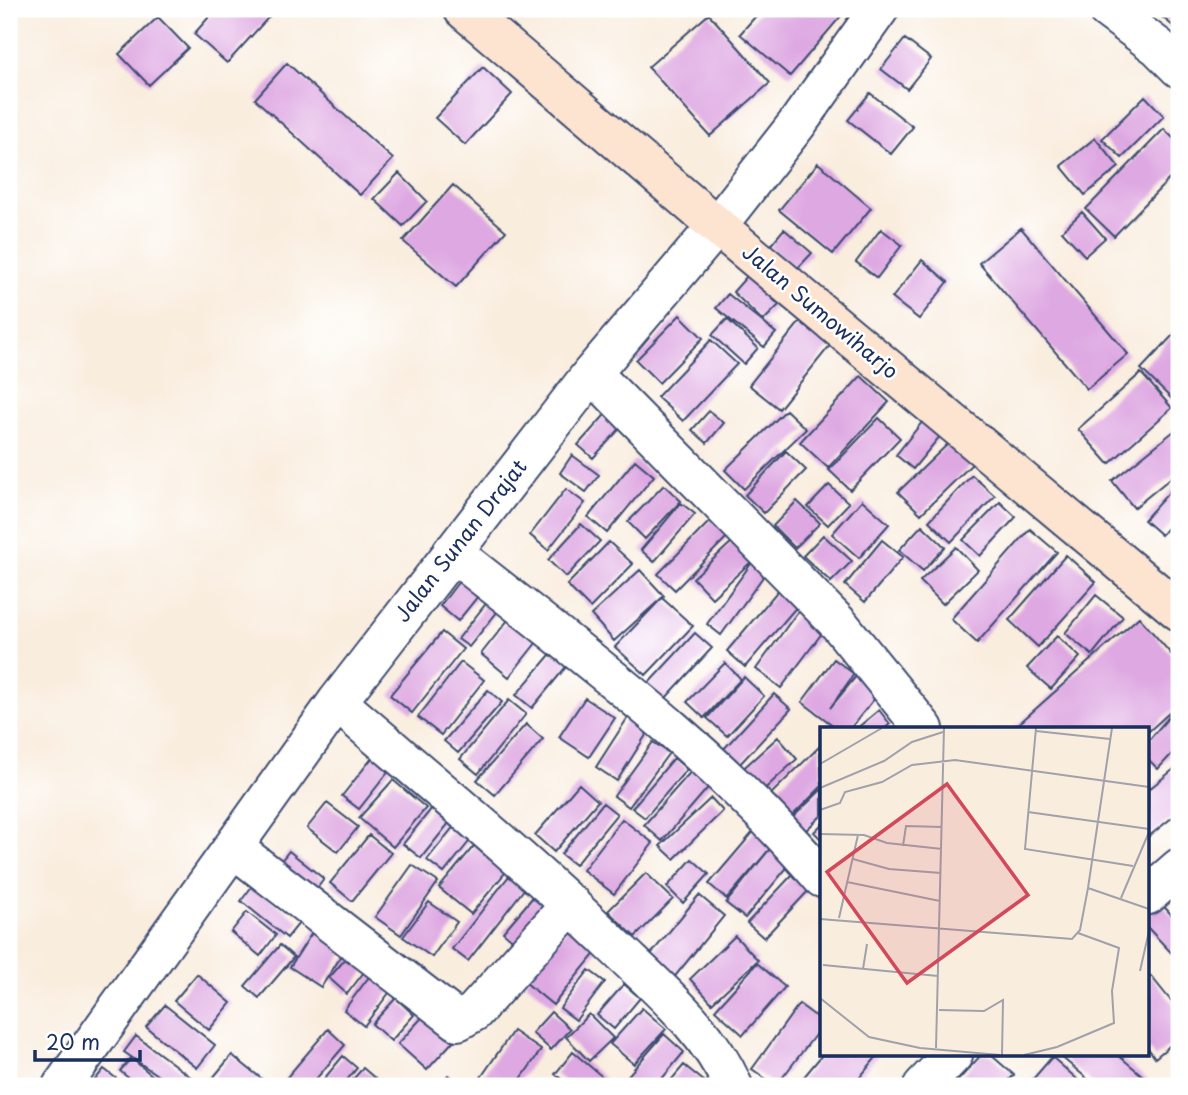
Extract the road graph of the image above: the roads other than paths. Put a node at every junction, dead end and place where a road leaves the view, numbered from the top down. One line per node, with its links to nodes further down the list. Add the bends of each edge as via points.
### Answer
1 (463, 9): 5 (street, Jalan Sumowiharjo)
2 (878, 9): 5 (street, Jalan Sunan Drajat)
3 (1107, 9): 4 (street)
4 (1179, 68)
5 (717, 226): 6 (street, Jalan Sunan Drajat); 8 (street, Jalan Sumowiharjo)
6 (593, 373): 7 (street, Jalan Sunan Drajat); 10 (street, via 839,624)
7 (452, 552): 9 (street, Jalan Sunan Drajat); 13 (street, via 666,722 771,818)
8 (1179, 611)
9 (337, 702): 11 (street, Jalan Sunan Drajat); 15 (street)
10 (922, 727)
11 (234, 849): 15 (street, via 455,1021 474,1013); 17 (street, Jalan Sunan Drajat)
12 (1179, 868): 14 (street)
13 (820, 876)
14 (1150, 893)
15 (571, 904): 18 (street, via 669,998 707,1042)
16 (952, 1056): 19 (street)
17 (62, 1086)
18 (733, 1086)
19 (923, 1086)

